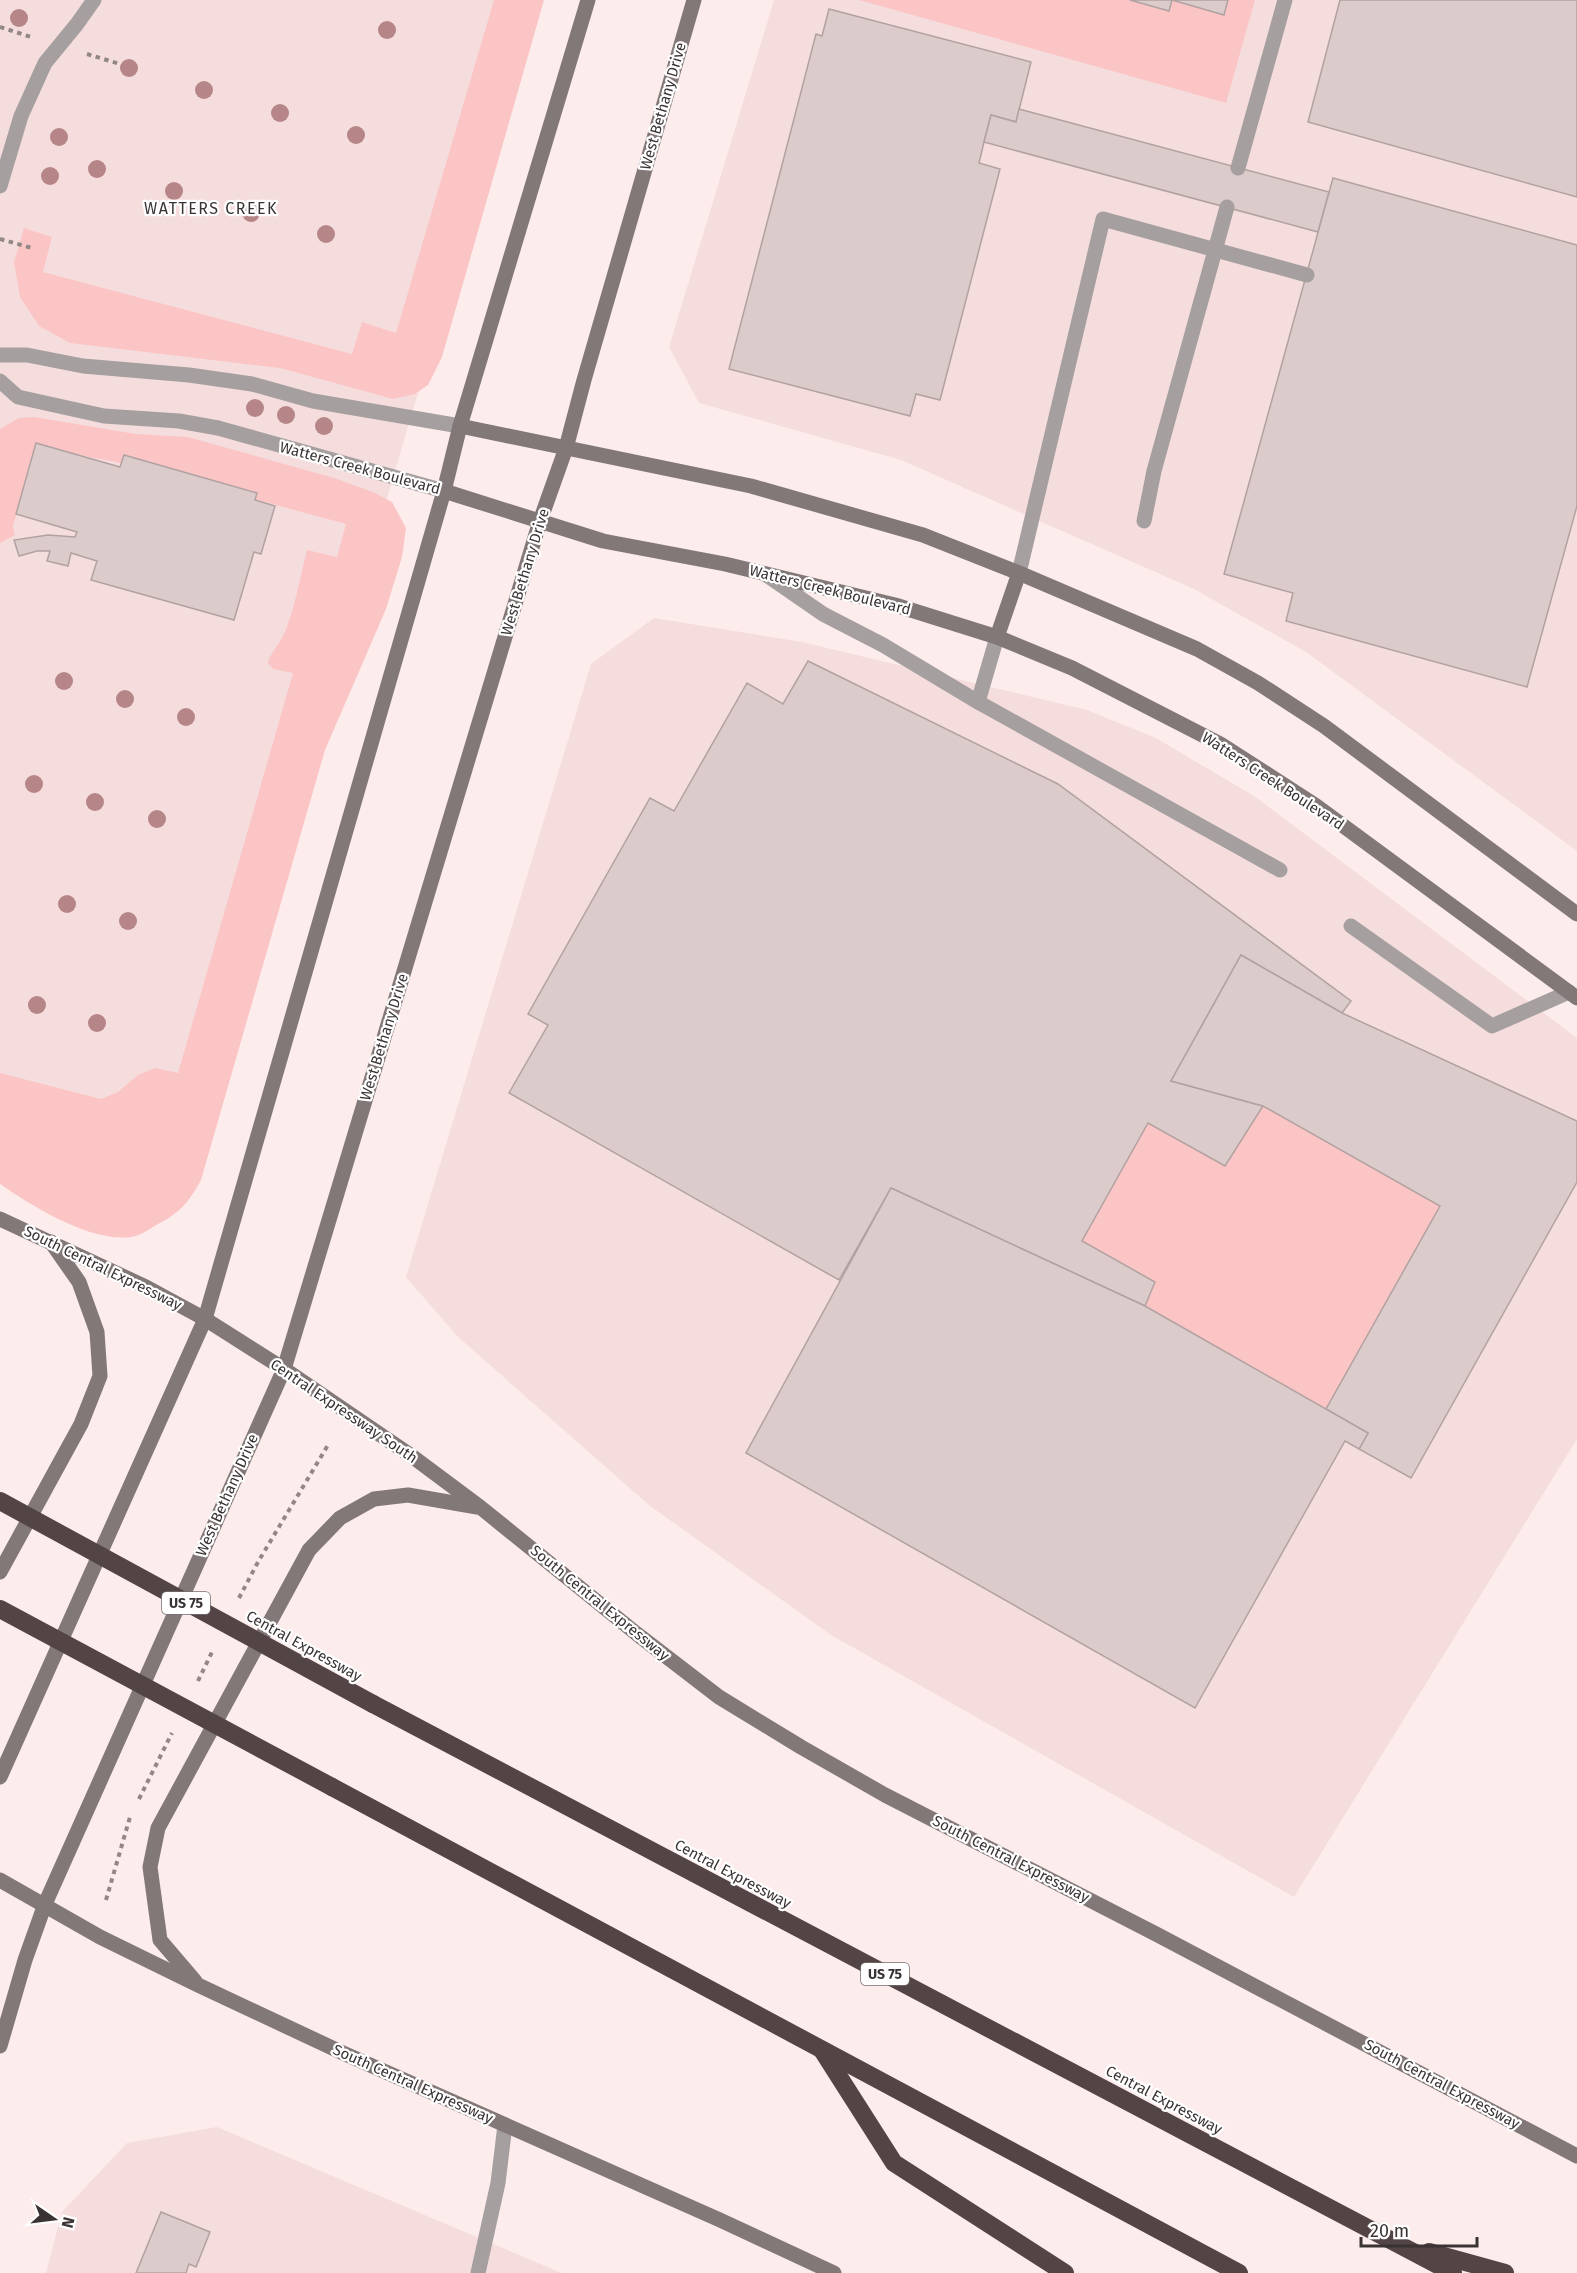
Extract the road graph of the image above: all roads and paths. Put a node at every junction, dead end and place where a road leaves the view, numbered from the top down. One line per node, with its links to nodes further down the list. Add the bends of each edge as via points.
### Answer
1 (94, 0): 6 (street, via 45,63 21,116)
2 (588, 0): 14 (main road)
3 (694, 0): 15 (main road, West Bethany Drive)
4 (1284, 0): 5 (street)
5 (1238, 168)
6 (0, 186)
7 (1227, 207): 10 (street)
8 (0, 239): 9 (path)
9 (32, 248)
10 (1215, 250): 11 (street); 18 (street); 20 (street, via 1103,219)
11 (1307, 275)
12 (0, 355): 14 (street, via 27,355 83,366 252,384 313,401)
13 (0, 381): 16 (street, Watters Creek Boulevard, via 18,396 104,416 218,428)
14 (460, 426): 15 (main road); 16 (main road)
15 (566, 448): 17 (main road, West Bethany Drive); 20 (main road, via 751,486 923,536)
16 (444, 491): 17 (main road, Watters Creek Boulevard); 29 (main road)
17 (540, 521): 19 (main road, Watters Creek Boulevard, via 603,541); 30 (main road, West Bethany Drive)
18 (1144, 521)
19 (764, 573): 21 (main road, Watters Creek Boulevard, via 895,604); 22 (street, via 823,614)
20 (1019, 573): 21 (main road); 24 (main road, via 1197,649 1258,683 1324,726)
21 (997, 637): 22 (street); 26 (main road, Watters Creek Boulevard, via 1072,668 1222,745 1315,805)
22 (978, 702): 23 (street)
23 (1280, 870)
24 (1577, 914)
25 (1351, 926): 26 (street, via 1492,1026)
26 (1573, 995)
27 (0, 1219): 28 (main road, South Central Expressway)
28 (50, 1241): 29 (main road, South Central Expressway); 34 (main road, via 79,1282 94,1322 99,1376 81,1424)
29 (205, 1319): 30 (main road, Central Expressway South); 40 (main road)
30 (284, 1369): 33 (main road, Central Expressway South); 45 (main road, West Bethany Drive)
31 (328, 1445): 35 (path)
32 (0, 1501): 51 (highway, Central Expressway / US 75, bridge, via 373,1704)
33 (480, 1507): 46 (main road, via 408,1495 374,1499 340,1518 309,1550 158,1828 150,1867 160,1940); 50 (main road, South Central Expressway, via 718,1697 801,1747 885,1795)
34 (0, 1572)
35 (237, 1603)
36 (0, 1609): 48 (highway, bridge)
37 (216, 1645): 38 (path)
38 (195, 1686)
39 (175, 1728): 41 (path)
40 (0, 1777)
41 (138, 1800)
42 (133, 1810): 44 (path)
43 (0, 1880): 45 (main road, South Central Expressway)
44 (106, 1900)
45 (45, 1904): 46 (main road, South Central Expressway, via 100,1937); 47 (main road, West Bethany Drive)
46 (198, 1985): 49 (main road, South Central Expressway)
47 (0, 2046)
48 (821, 2049): 54 (highway, via 894,2163); 55 (highway)
49 (505, 2125): 52 (street, via 498,2182); 53 (main road, South Central Expressway)
50 (1577, 2156)
51 (1396, 2243): 56 (highway, Central Expressway / US 75); 57 (highway)
52 (478, 2273)
53 (834, 2273)
54 (1065, 2273)
55 (1239, 2273)
56 (1453, 2273)
57 (1505, 2273)

